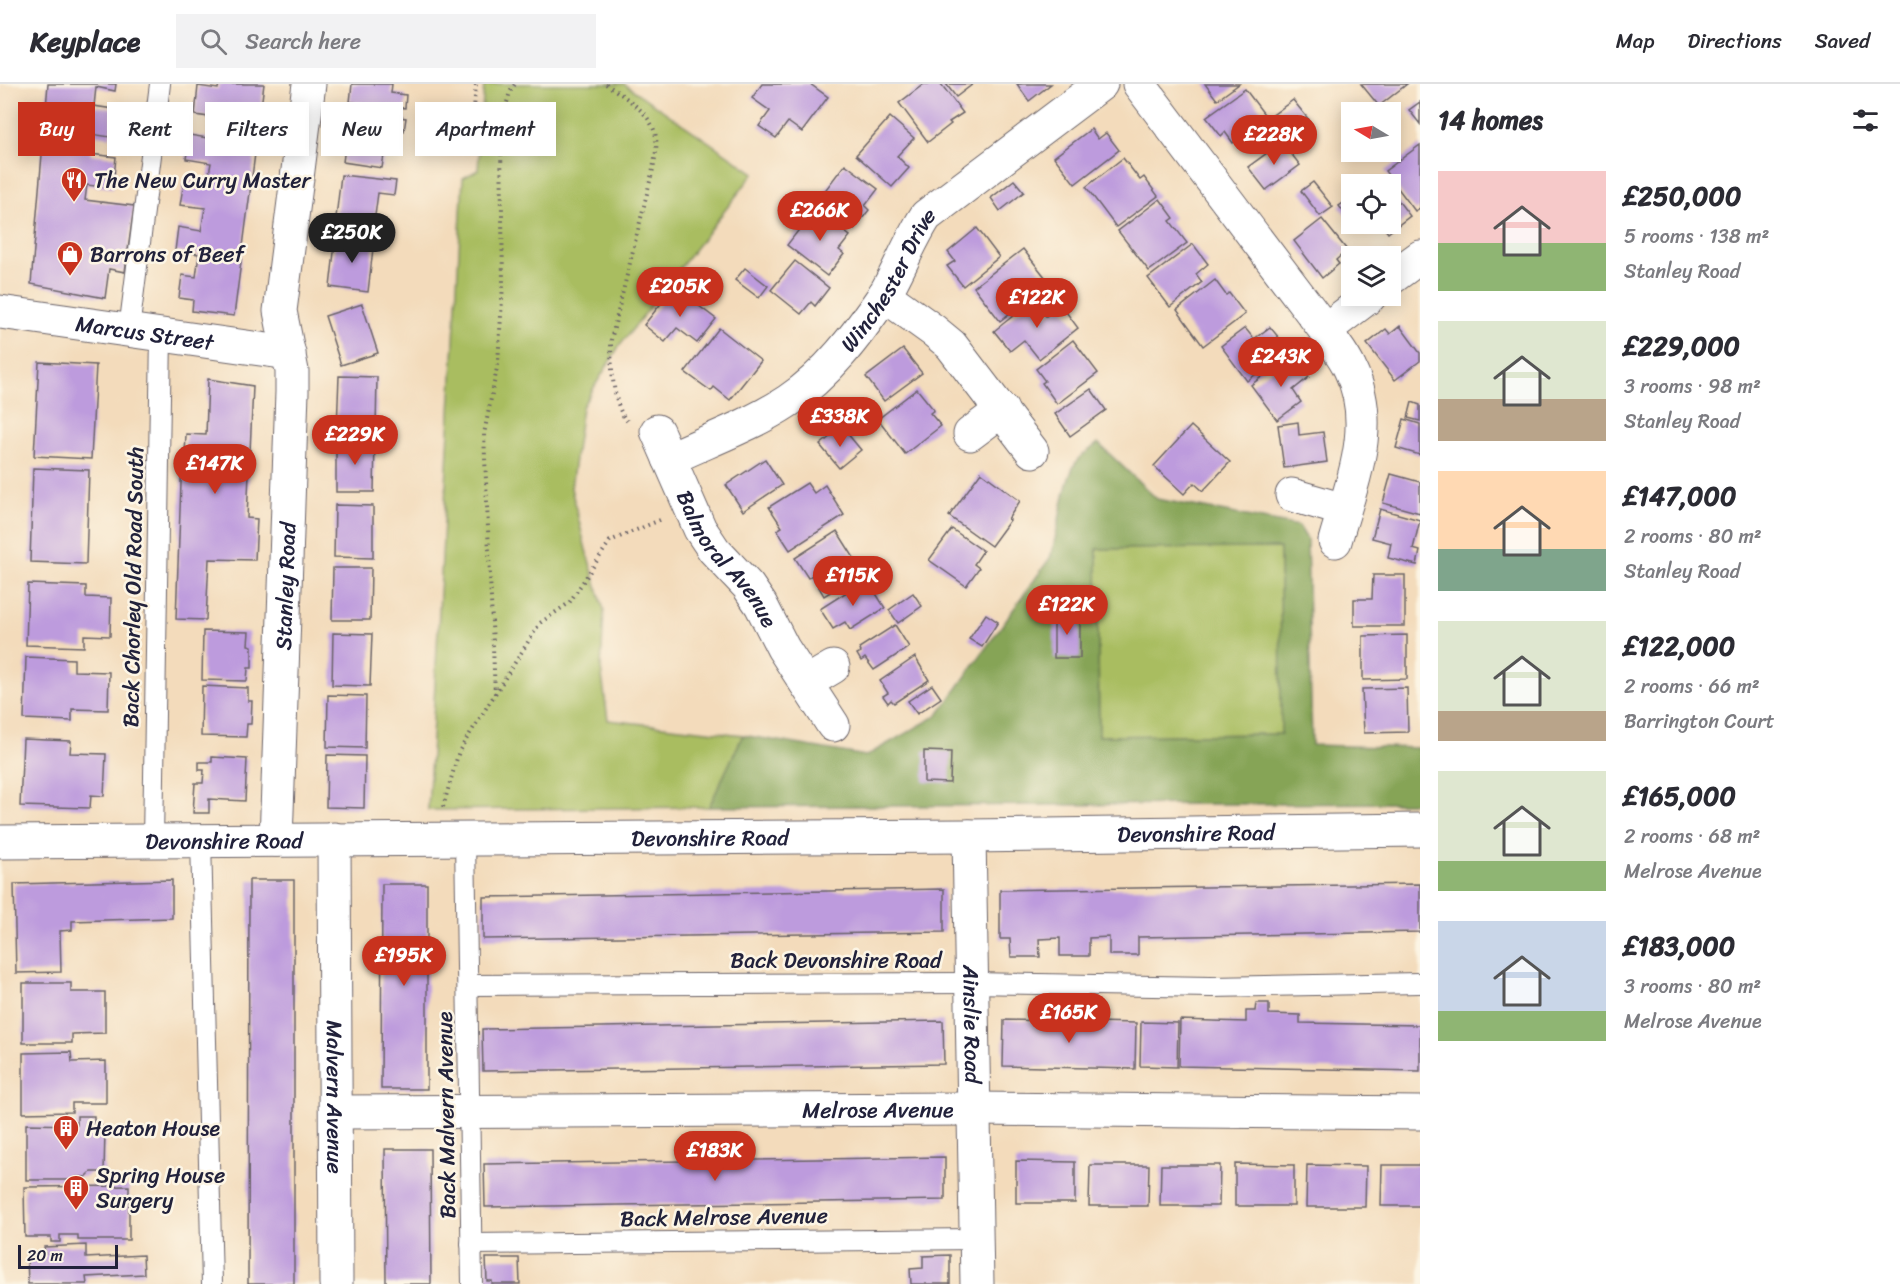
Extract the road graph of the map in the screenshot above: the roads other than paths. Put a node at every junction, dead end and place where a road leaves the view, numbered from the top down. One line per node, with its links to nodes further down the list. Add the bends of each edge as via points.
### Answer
1 (160, 84): 10 (lane)
2 (309, 84): 13 (street, Stanley Road, via 280,311)
3 (1101, 84): 7 (street, Winchester Drive, via 926,216)
4 (1139, 84): 11 (street)
5 (1420, 257): 6 (street)
6 (1401, 271)
7 (884, 295): 14 (street, via 951,345); 16 (street, Winchester Drive, via 837,358 790,400 767,414)
8 (1357, 306): 11 (street)
9 (0, 312): 10 (street, Marcus Street)
10 (129, 330): 12 (street, Marcus Street)
11 (1325, 330): 19 (street, via 1350,367 1362,405 1360,457)
12 (161, 334): 13 (street, Marcus Street); 28 (lane, Back Chorley Old Road South)
13 (289, 353): 27 (street, Stanley Road, via 292,392)
14 (1002, 410): 15 (street); 17 (street)
15 (970, 434)
16 (663, 445): 21 (street, Balmoral Avenue, via 700,530 748,586 783,648 819,675)
17 (1032, 451)
18 (1292, 495): 19 (street)
19 (1344, 510): 20 (street)
20 (1335, 541)
21 (833, 725)
22 (1420, 830): 23 (street, Devonshire Road)
23 (969, 836): 24 (street, Devonshire Road); 30 (street, Ainslie Road)
24 (452, 838): 25 (street, Devonshire Road); 32 (lane, Back Malvern Avenue)
25 (334, 839): 27 (street, Devonshire Road); 34 (street, Malvern Avenue)
26 (201, 840): 27 (street, Devonshire Road); 28 (street, Devonshire Road); 39 (lane)
27 (276, 840)
28 (153, 841): 29 (street, Devonshire Road)
29 (0, 842)
30 (972, 983): 31 (lane, Back Devonshire Road, via 1211,987); 32 (lane, Back Devonshire Road); 33 (street, Ainslie Road)
31 (1420, 983)
32 (468, 985): 35 (lane, Back Malvern Avenue)
33 (974, 1109): 35 (street, Melrose Avenue); 36 (street, Melrose Avenue); 37 (street, Ainslie Road)
34 (336, 1112): 35 (street, Melrose Avenue); 40 (street, Malvern Avenue)
35 (469, 1112): 38 (lane, Back Malvern Avenue)
36 (1420, 1113)
37 (977, 1239): 38 (lane, Back Melrose Avenue); 42 (street, Ainslie Road)
38 (471, 1244): 41 (lane, Back Malvern Avenue)
39 (212, 1284)
40 (336, 1284)
41 (472, 1284)
42 (977, 1284)

